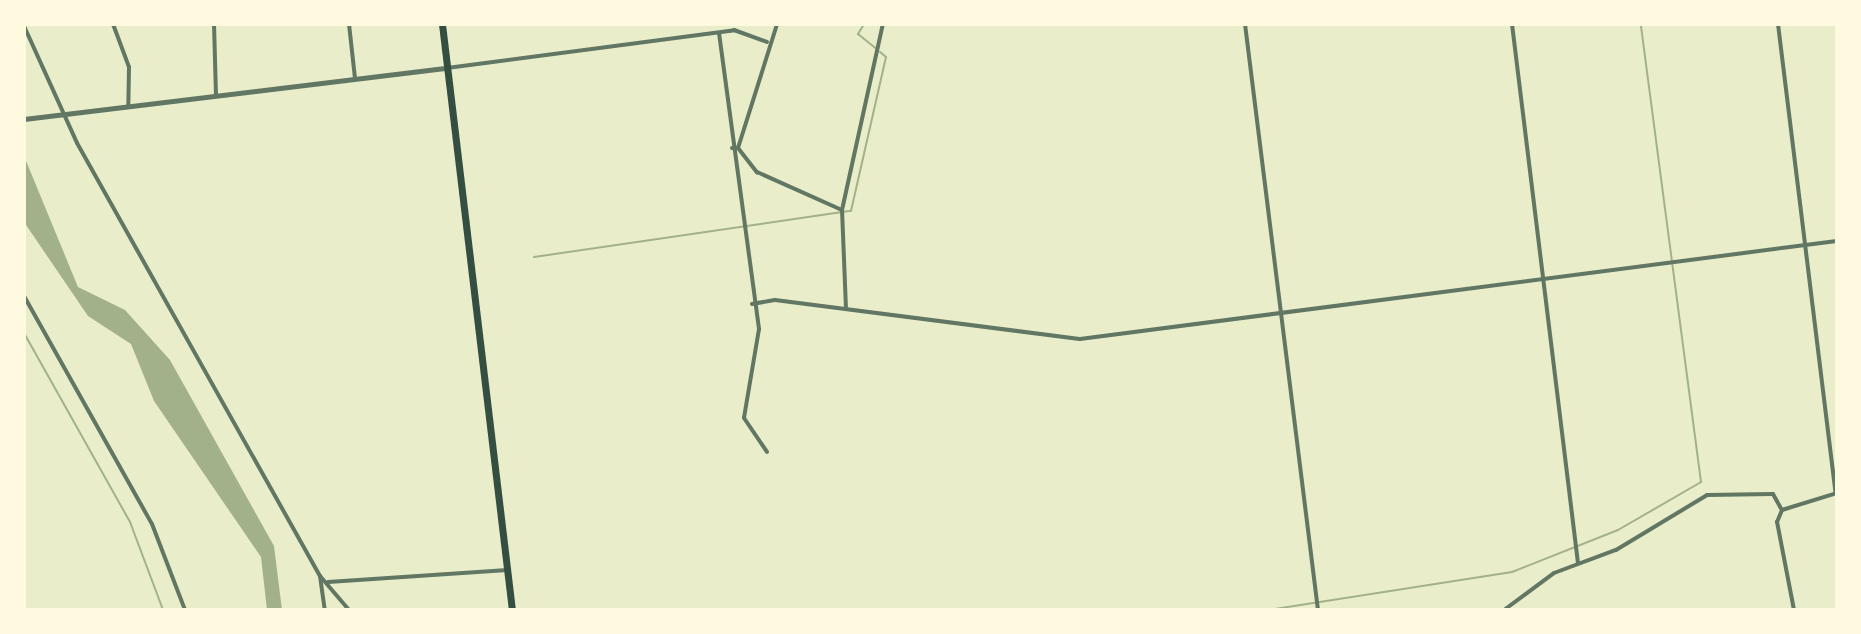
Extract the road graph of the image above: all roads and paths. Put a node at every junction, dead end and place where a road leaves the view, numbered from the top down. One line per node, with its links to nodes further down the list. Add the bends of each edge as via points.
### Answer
1 (113, 24): 16 (street, via 129,67)
2 (214, 24): 15 (street)
3 (349, 24): 14 (street)
4 (442, 24): 13 (highway)
5 (777, 24): 12 (street)
6 (883, 24): 20 (street)
7 (1245, 24): 27 (street)
8 (1512, 24): 23 (street)
9 (1778, 24): 22 (street)
10 (24, 26): 17 (street)
11 (719, 33): 12 (street, via 734,30); 13 (street); 19 (street)
12 (767, 42): 19 (street)
13 (447, 68): 14 (street); 32 (highway)
14 (355, 78): 15 (street)
15 (216, 95): 16 (street)
16 (128, 106): 17 (street)
17 (63, 114): 18 (street); 33 (street)
18 (24, 119)
19 (735, 148): 20 (street, via 757,172); 25 (street)
20 (842, 210): 26 (street)
21 (1837, 241): 22 (street)
22 (1805, 246): 23 (street); 29 (street)
23 (1546, 278): 27 (street); 31 (street)
24 (24, 296): 35 (street, via 152,524)
25 (752, 304): 26 (street, via 775,300); 28 (street, via 759,329 744,418)
26 (846, 309): 27 (street, via 1080,339)
27 (1284, 313): 39 (street)
28 (767, 452)
29 (1836, 493): 30 (street)
30 (1782, 510): 31 (street, via 1773,494 1707,495 1616,550); 41 (street, via 1777,534)
31 (1578, 563): 40 (street, via 1520,592)
32 (508, 570): 34 (street); 38 (highway)
33 (320, 576): 34 (street); 36 (street)
34 (328, 582): 37 (street)
35 (185, 610)
36 (325, 610)
37 (349, 610)
38 (512, 610)
39 (1318, 610)
40 (1504, 610)
41 (1794, 610)

